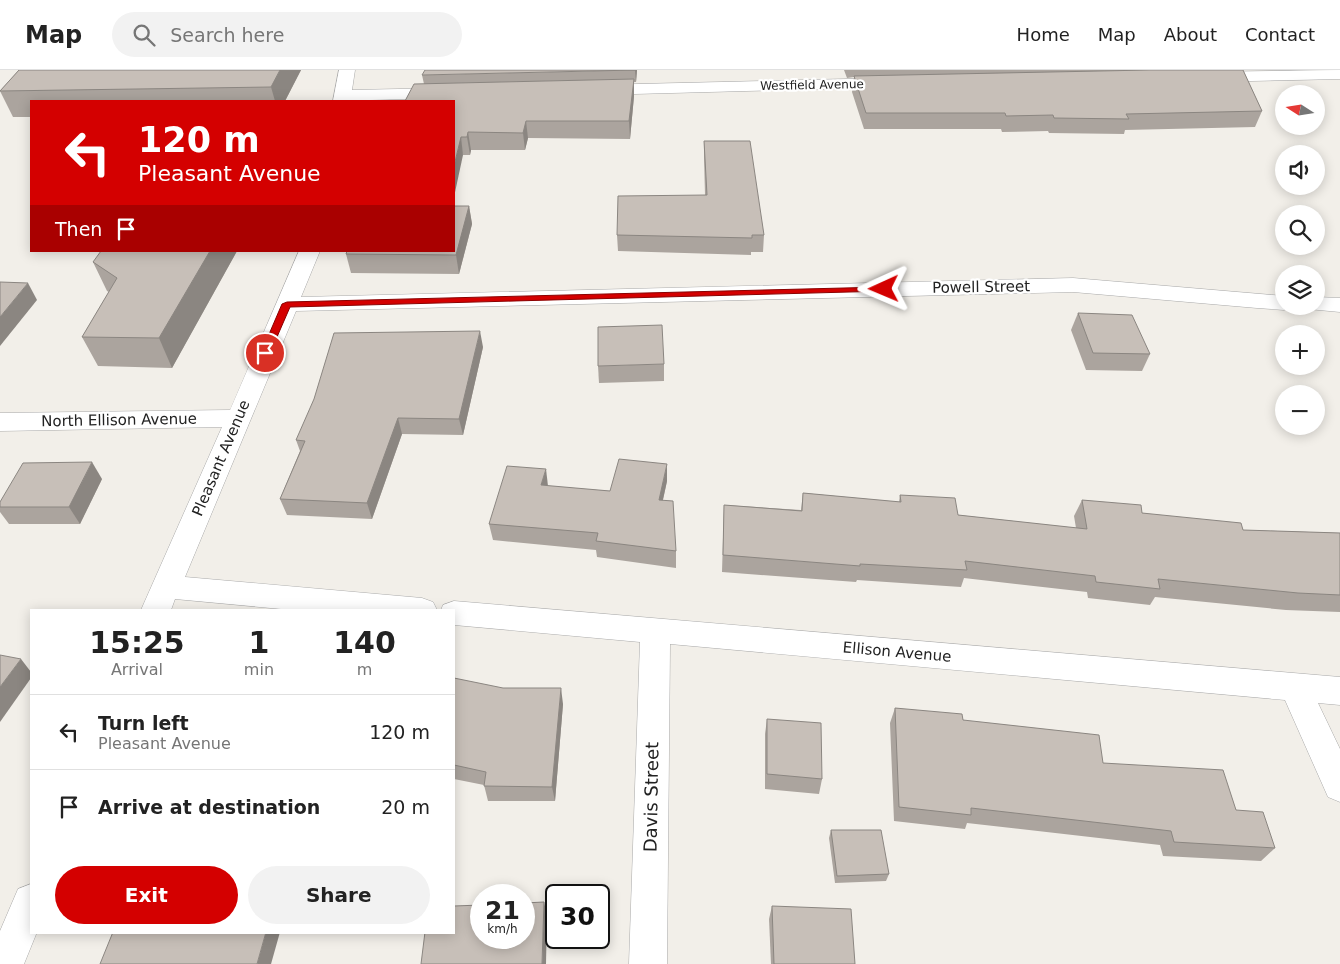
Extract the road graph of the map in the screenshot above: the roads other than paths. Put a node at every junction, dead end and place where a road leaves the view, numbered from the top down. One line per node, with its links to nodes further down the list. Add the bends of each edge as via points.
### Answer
1 (347, 70): 8 (street)
2 (1340, 74): 3 (street)
3 (1192, 77)
4 (798, 78): 5 (street, Westfield Avenue); 6 (street, Westfield Avenue)
5 (908, 83)
6 (581, 90)
7 (462, 93): 8 (street)
8 (343, 98)
9 (310, 252): 11 (street, Pleasant Avenue)
10 (1275, 303): 11 (street, Powell Street, via 1122,286 1073,285)
11 (287, 304): 14 (street, Pleasant Avenue)
12 (1325, 304): 13 (street)
13 (1340, 305)
14 (237, 418): 15 (street, North Ellison Avenue); 16 (street, Pleasant Avenue)
15 (0, 422)
16 (161, 599): 17 (street)
17 (398, 609)
18 (455, 613): 19 (street, Ellison Avenue)
19 (655, 630): 20 (street, Ellison Avenue); 25 (street, Davis Street)
20 (1294, 687): 21 (street, Ellison Avenue); 22 (street)
21 (1340, 691)
22 (1340, 786)
23 (30, 904): 24 (street)
24 (5, 964)
25 (648, 964)

